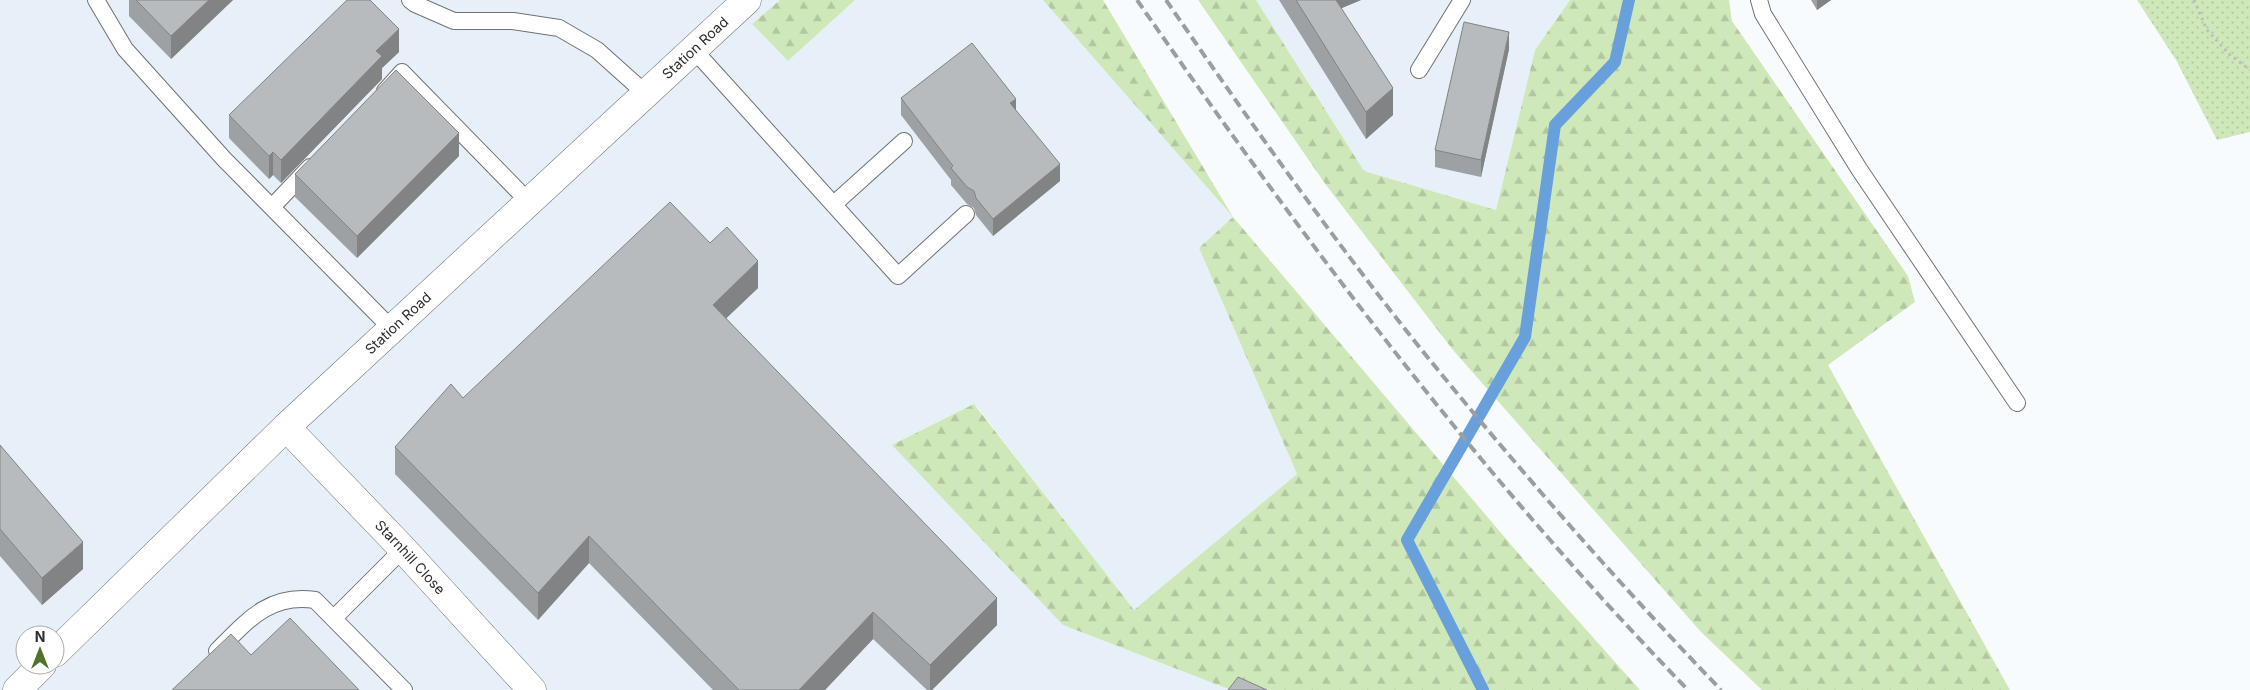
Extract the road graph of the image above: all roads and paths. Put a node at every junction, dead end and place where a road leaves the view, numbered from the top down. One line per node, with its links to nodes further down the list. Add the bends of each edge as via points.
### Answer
1 (410, 0): 10 (lane, via 454,21 513,21 559,28 597,50)
2 (747, 0): 7 (street, Station Road)
3 (1462, 0): 8 (lane)
4 (1759, 0): 19 (lane, via 1763,14 1859,169)
5 (2194, 0): 9 (path, via 2207,30 2229,54)
6 (99, 3): 16 (lane, via 125,49)
7 (694, 50): 10 (street, Station Road); 15 (lane)
8 (1419, 70)
9 (2250, 70)
10 (645, 93): 14 (street, Station Road)
11 (375, 101): 14 (lane, via 402,72)
12 (904, 141): 15 (lane)
13 (320, 157): 16 (lane)
14 (528, 201): 18 (street, Station Road)
15 (834, 204): 17 (lane, via 898,276)
16 (272, 207): 18 (lane)
17 (966, 214)
18 (392, 329): 20 (street, Station Road)
19 (2016, 403)
20 (286, 427): 21 (street, Starnhill Close); 23 (street, Station Road)
21 (404, 549): 22 (lane); 28 (street, Starnhill Close)
22 (334, 618): 24 (lane, via 315,600 298,597 276,602 253,616); 27 (lane)
23 (65, 643)
24 (205, 662)
25 (32, 675): 26 (street)
26 (17, 690)
27 (404, 690)
28 (532, 690)

